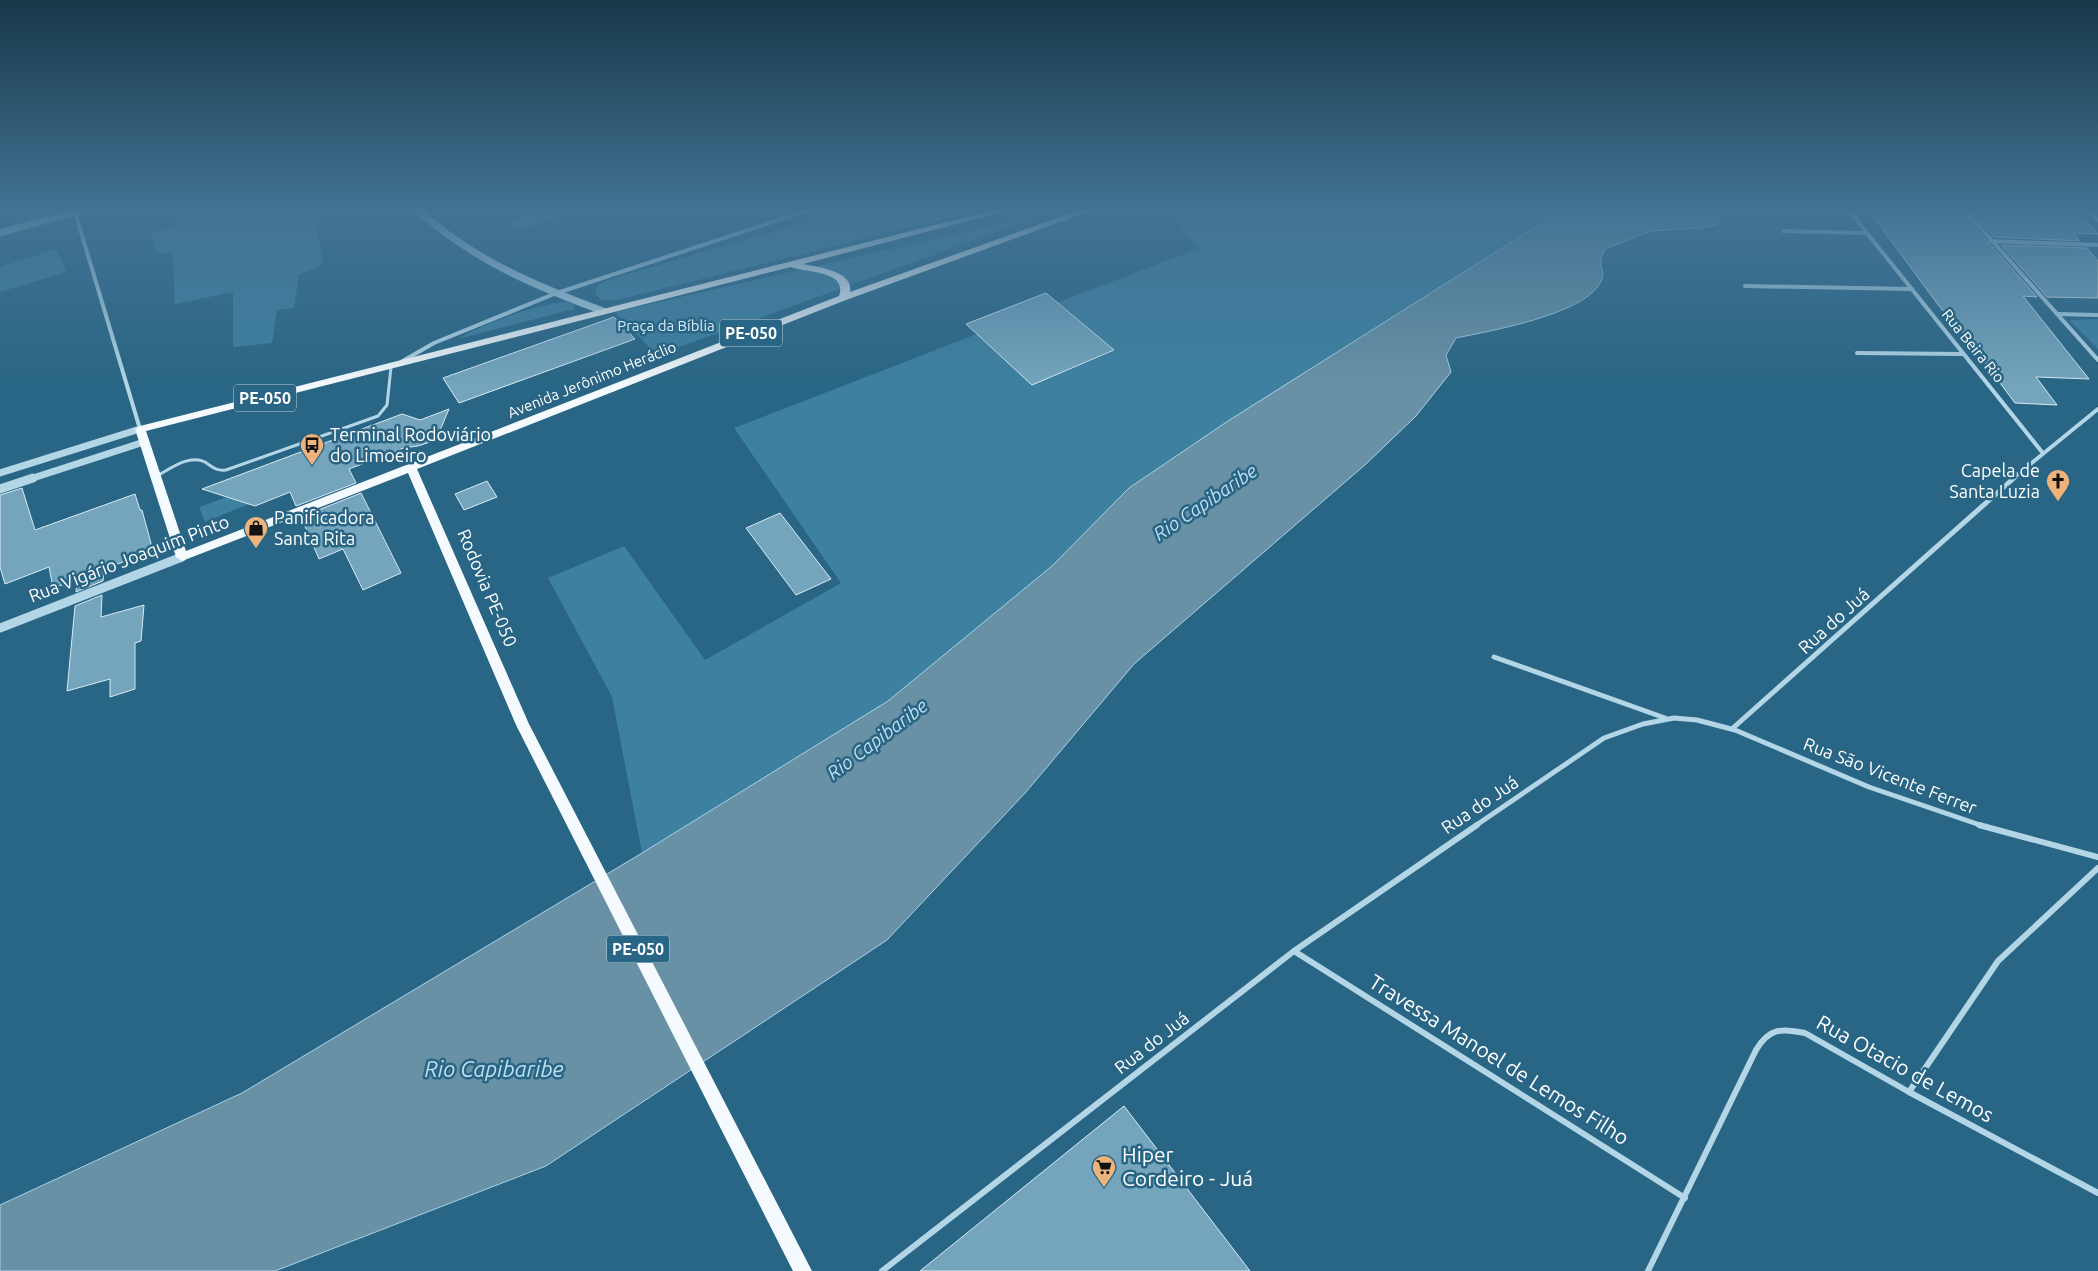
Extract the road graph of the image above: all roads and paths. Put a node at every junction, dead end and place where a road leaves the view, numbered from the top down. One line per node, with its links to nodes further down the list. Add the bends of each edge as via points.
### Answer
1 (91, 267): 21 (street)
2 (503, 267): 11 (street)
3 (635, 267): 11 (street)
4 (777, 267): 13 (main road, PE-050)
5 (802, 267): 12 (main road, via 821,270 841,279 846,285)
6 (929, 267): 12 (main road, Avenida Jerônimo Heráclio / PE-050)
7 (1894, 267): 10 (street, Rua Beira Rio)
8 (2014, 267): 14 (street)
9 (1746, 286): 10 (street)
10 (1912, 289): 17 (street, Rua Beira Rio)
11 (554, 294): 13 (street); 19 (street, via 434,343)
12 (843, 298): 24 (main road, Avenida Jerônimo Heráclio / PE-050)
13 (603, 311): 19 (main road, PE-050)
14 (2057, 314): 15 (street); 18 (street)
15 (2098, 315)
16 (1857, 352): 17 (street)
17 (1962, 354): 23 (street, Rua Beira Rio)
18 (2098, 360)
19 (391, 367): 21 (main road, PE-050); 26 (lane, via 387,405 378,416 226,470 213,470 201,461 194,461 175,466)
20 (2098, 409): 23 (street, Rua do Juá)
21 (140, 430): 22 (main road); 25 (street)
22 (144, 442): 26 (main road); 27 (street)
23 (2042, 452): 32 (street, Rua do Juá, via 1802,670)
24 (411, 468): 28 (main road, Rua Vigário Joaquim Pinto / PE-050); 39 (main road, Rodovia PE-050 / PE-050, via 523,725)
25 (0, 473)
26 (155, 477): 28 (main road)
27 (0, 489)
28 (182, 557): 29 (street, Rua Vigário Joaquim Pinto)
29 (0, 628)
30 (1494, 657): 31 (street)
31 (1666, 718): 32 (street, Rua do Juá); 35 (street, Rua do Juá, via 1604,738)
32 (1733, 728): 33 (street, Rua São Vicente Ferrer, via 1921,807)
33 (2098, 857)
34 (2098, 868): 36 (street, via 1998,961)
35 (1294, 951): 38 (street, Travessa Manoel de Lemos Filho); 40 (street, Rua do Juá)
36 (1908, 1092): 37 (street, Rua Otacio de Lemos); 38 (street, Rua Otacio de Lemos, via 1805,1033 1786,1029 1769,1034 1756,1050)
37 (2098, 1193)
38 (1684, 1198): 41 (street, Rua Otacio de Lemos)
39 (803, 1270)
40 (882, 1271)
41 (1648, 1271)

